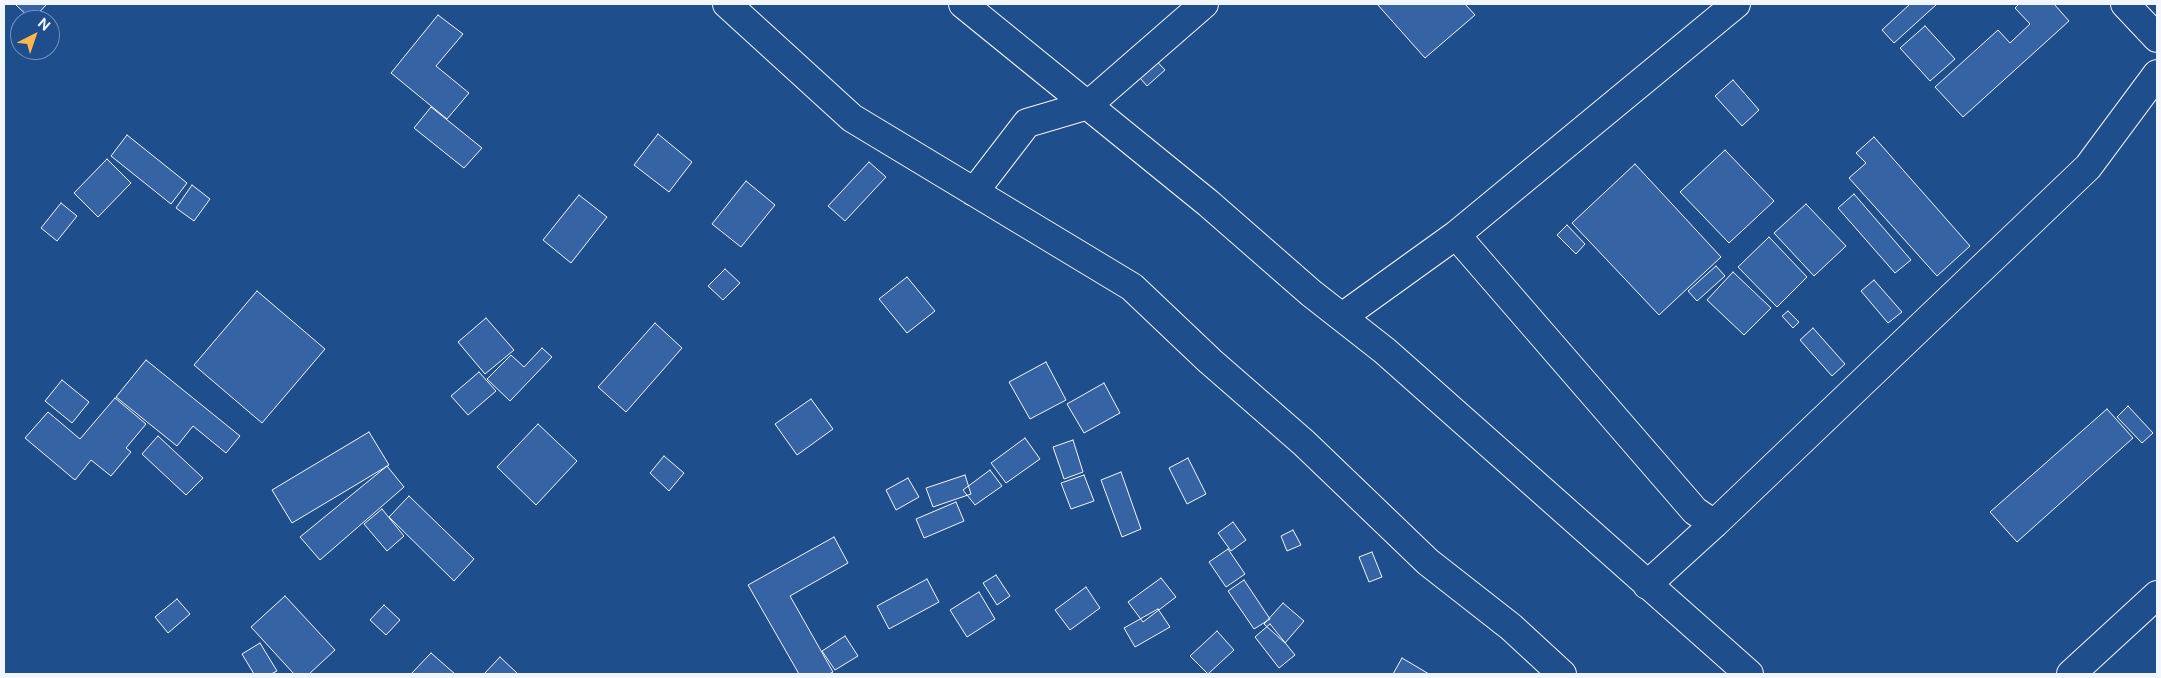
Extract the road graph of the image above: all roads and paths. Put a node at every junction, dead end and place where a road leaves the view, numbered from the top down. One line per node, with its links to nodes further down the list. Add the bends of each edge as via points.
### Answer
1 (727, 4): 9 (street, via 852,118)
2 (963, 4): 8 (street)
3 (1204, 4): 8 (street)
4 (1736, 4): 10 (street)
5 (2125, 4): 6 (street)
6 (2157, 38)
7 (2157, 74): 12 (street, via 2088,167)
8 (1088, 105): 9 (street, via 1027,123); 11 (street)
9 (974, 192): 15 (street, via 1132,287 1304,443 1428,562 1511,627)
10 (1456, 236): 11 (street); 12 (street, via 1696,510)
11 (1342, 317): 13 (street, via 1596,537)
12 (1714, 524): 13 (street)
13 (1646, 585): 16 (street)
14 (2157, 595): 17 (street)
15 (1562, 674)
16 (1750, 674)
17 (2071, 674)

